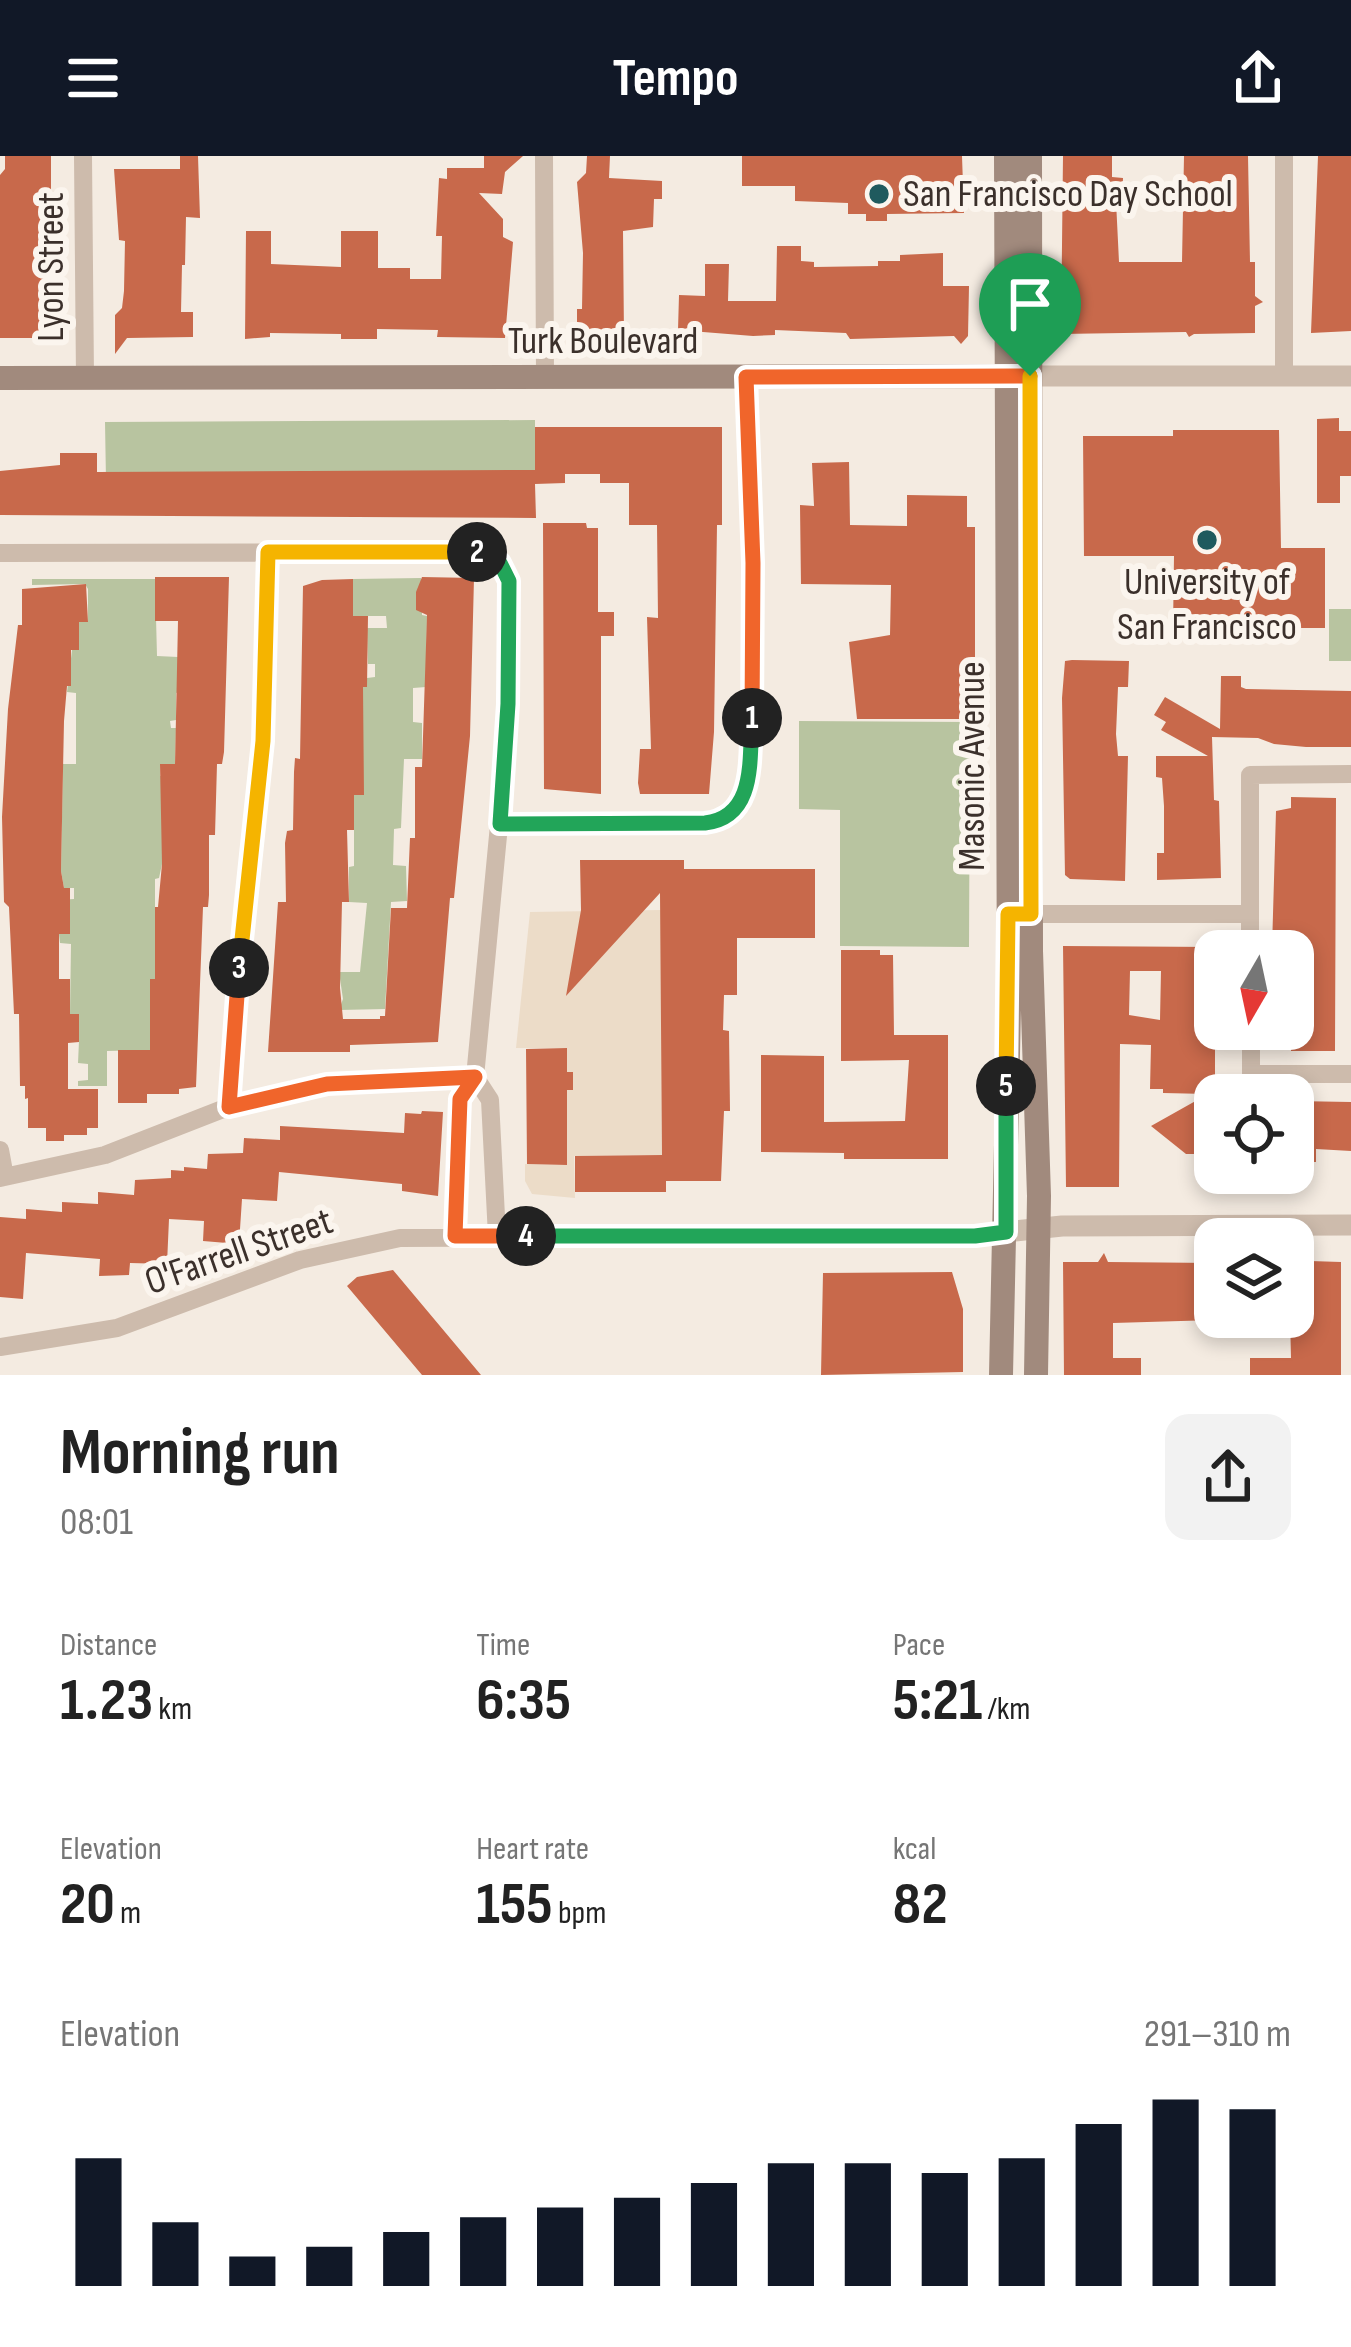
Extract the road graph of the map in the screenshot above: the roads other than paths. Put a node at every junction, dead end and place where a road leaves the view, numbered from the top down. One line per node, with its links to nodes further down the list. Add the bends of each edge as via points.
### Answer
1 (83, 156): 11 (street, Lyon Street)
2 (544, 156): 9 (street)
3 (1006, 156): 6 (main road, Masonic Avenue)
4 (1030, 156): 6 (main road, Masonic Avenue)
5 (1284, 156): 7 (street)
6 (1019, 376): 7 (street, Turk Boulevard); 10 (main road, Turk Boulevard); 17 (main road, Masonic Avenue)
7 (1284, 376): 8 (street, Turk Boulevard)
8 (1351, 376)
9 (544, 377): 10 (main road, Turk Boulevard); 11 (main road, Turk Boulevard)
10 (746, 377): 16 (street, via 753,678 741,805 705,823)
11 (85, 378): 12 (main road, Turk Boulevard)
12 (0, 379)
13 (268, 552): 14 (street); 16 (street, via 479,552 500,563 509,581 510,628); 23 (street, via 263,741)
14 (0, 553)
15 (1351, 774): 18 (street, via 1250,775)
16 (500, 824): 22 (street)
17 (1020, 914): 18 (street); 27 (main road, Masonic Avenue); 28 (main road, Masonic Avenue)
18 (1250, 914): 19 (street)
19 (1250, 930)
20 (1251, 1050): 21 (street, via 1251,1074)
21 (1351, 1074)
22 (475, 1077): 23 (street, via 327,1084); 29 (street, via 460,1099); 30 (street, via 490,1100)
23 (229, 1107): 25 (street, via 105,1155)
24 (0, 1150): 25 (street)
25 (3, 1178)
26 (1351, 1225): 27 (street)
27 (1038, 1228): 28 (street); 33 (main road, Masonic Avenue)
28 (1006, 1232): 30 (street, O'Farrell Street); 32 (main road, Masonic Avenue)
29 (455, 1236): 30 (street, O'Farrell Street); 31 (street, O'Farrell Street, via 333,1251 117,1328)
30 (497, 1236)
31 (0, 1347)
32 (1001, 1375)
33 (1036, 1375)

